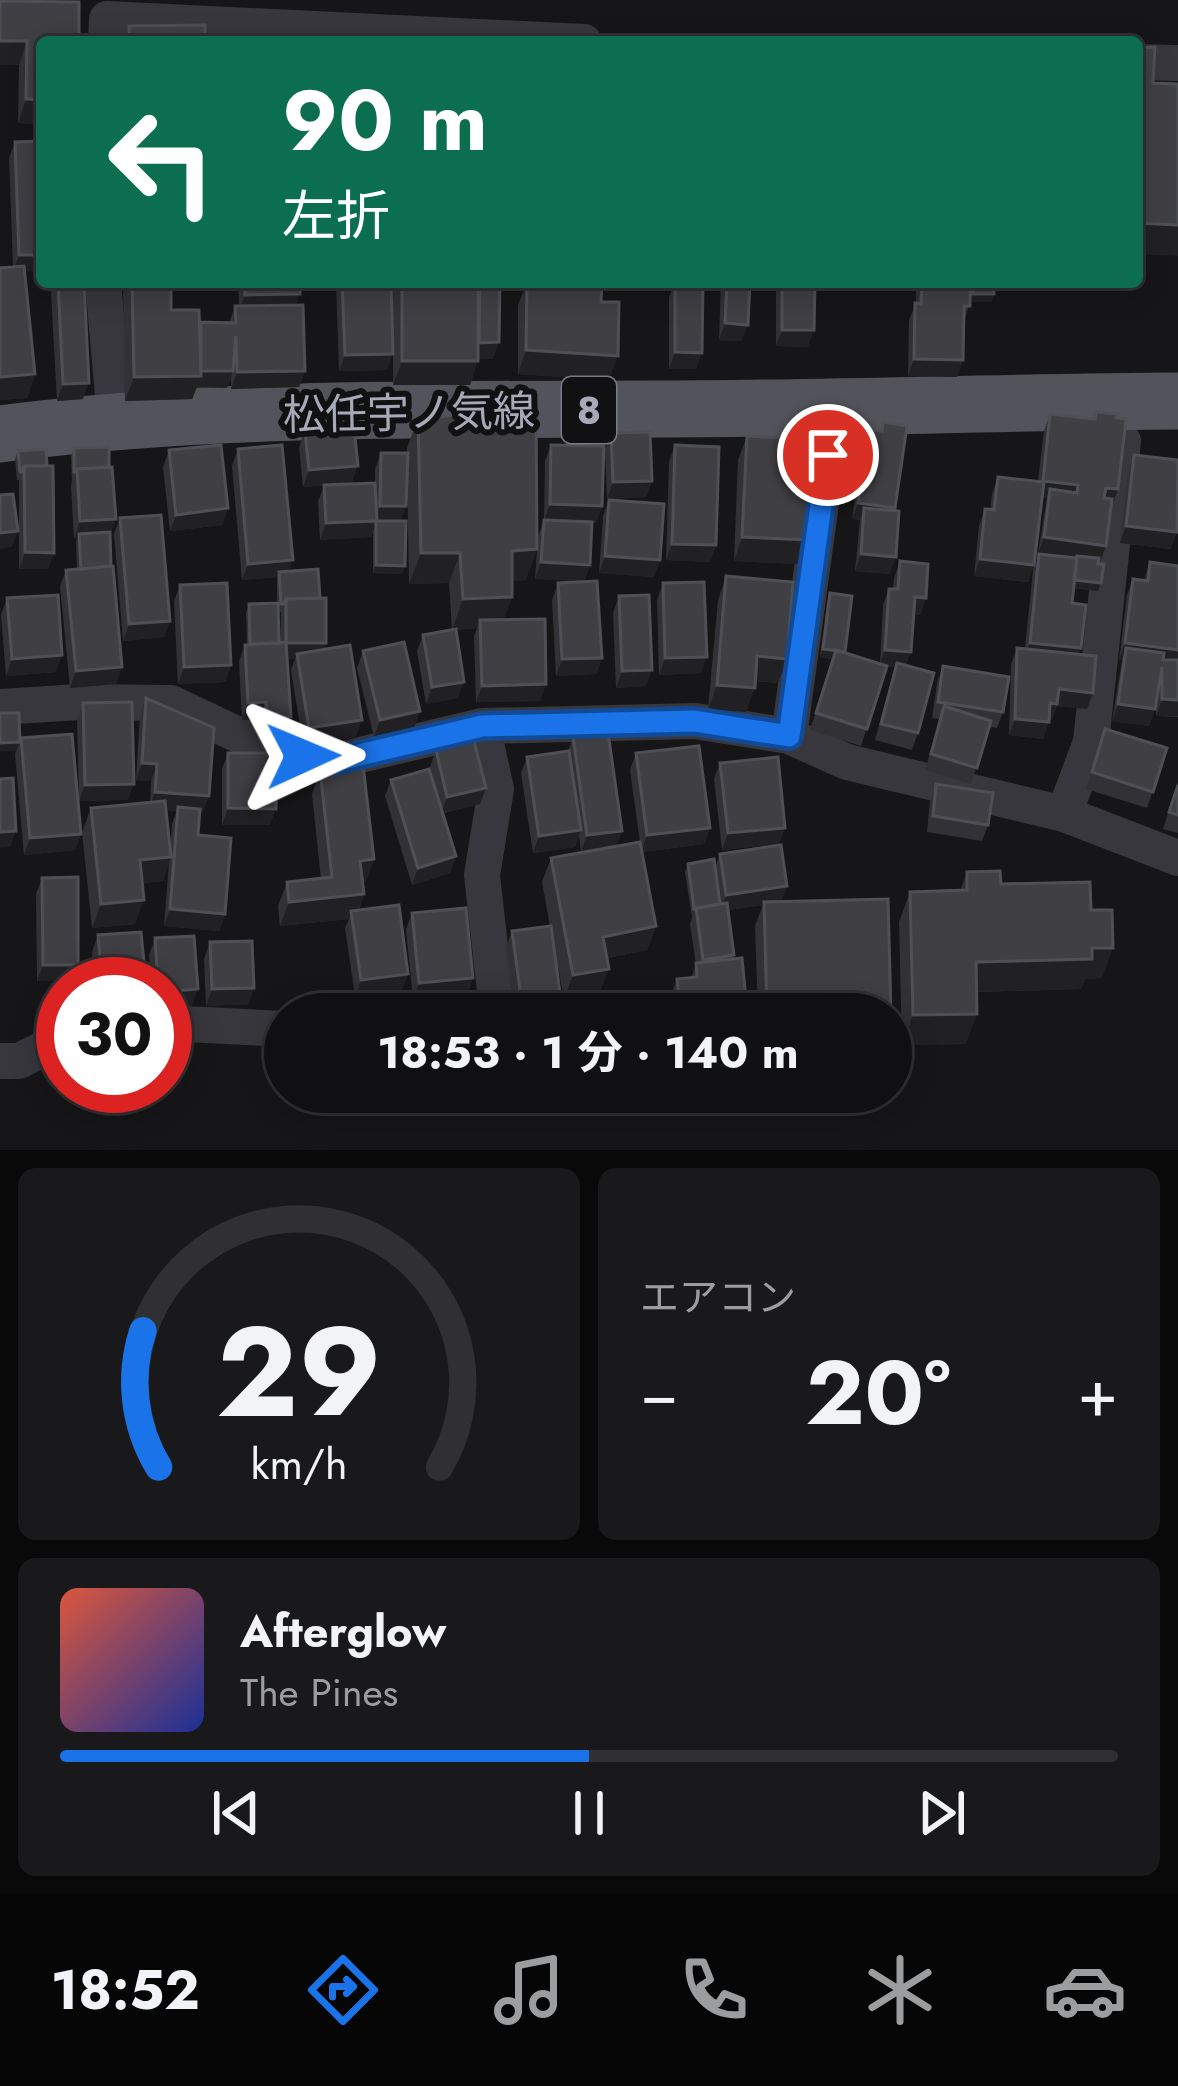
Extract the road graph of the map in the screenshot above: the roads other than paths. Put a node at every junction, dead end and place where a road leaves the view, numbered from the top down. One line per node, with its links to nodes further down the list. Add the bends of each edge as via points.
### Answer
1 (106, 36): 2 (street, via 107,19)
2 (460, 36)
3 (1143, 62): 4 (street)
4 (1178, 63)
5 (104, 288): 8 (street)
6 (1153, 401): 7 (main road, 松任宇ノ気線 / 8); 13 (street, via 1091,742)
7 (834, 409): 8 (main road, 松任宇ノ気線 / 8); 12 (street)
8 (115, 419): 9 (main road, 松任宇ノ気線 / 8)
9 (0, 434)
10 (0, 707): 11 (street, via 171,703 272,751 334,761)
11 (482, 726): 12 (street, via 694,721); 15 (street, via 496,789 482,875)
12 (789, 736): 13 (street, via 847,762)
13 (1064, 814): 14 (street)
14 (1178, 858)
15 (495, 993)
16 (192, 1024): 17 (street)
17 (264, 1027)
18 (36, 1052): 19 (street)
19 (0, 1061)

